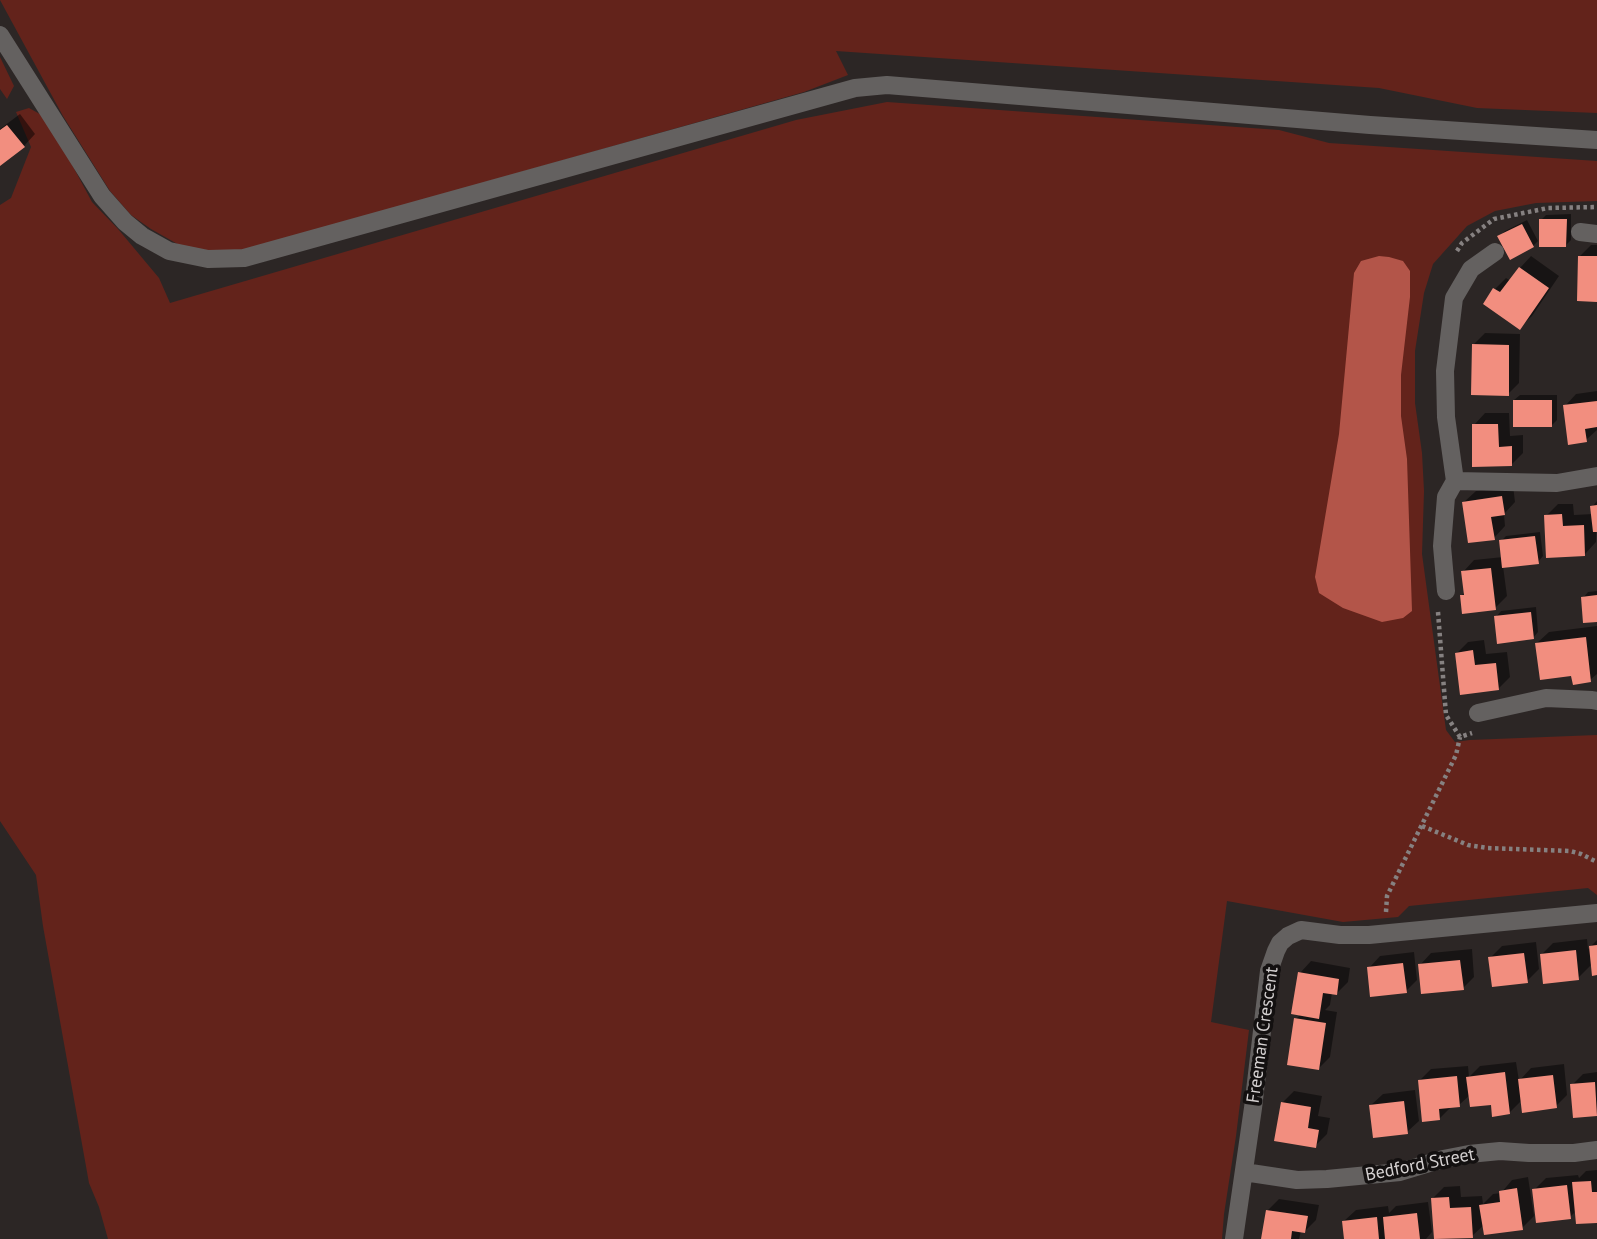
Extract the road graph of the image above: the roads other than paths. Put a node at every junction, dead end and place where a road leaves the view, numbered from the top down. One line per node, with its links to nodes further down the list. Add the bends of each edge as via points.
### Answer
1 (0, 35): 2 (street, via 103,196 125,222 170,251 208,259 244,258 855,88 887,85)
2 (1597, 140)
3 (1495, 253): 5 (street, via 1471,269 1454,298 1445,371)
4 (1597, 476): 5 (street, via 1557,483)
5 (1455, 481): 6 (street, via 1446,497 1442,546)
6 (1446, 591)
7 (1597, 701): 8 (street, via 1546,698)
8 (1478, 713)
9 (1597, 913): 11 (street, Freeman Crescent, via 1387,934 1293,933 1280,943 1269,971)
10 (1597, 1150): 11 (street, Bedford Street, via 1469,1154 1400,1172 1297,1181)
11 (1244, 1172): 12 (street, Freeman Crescent)
12 (1234, 1239)

